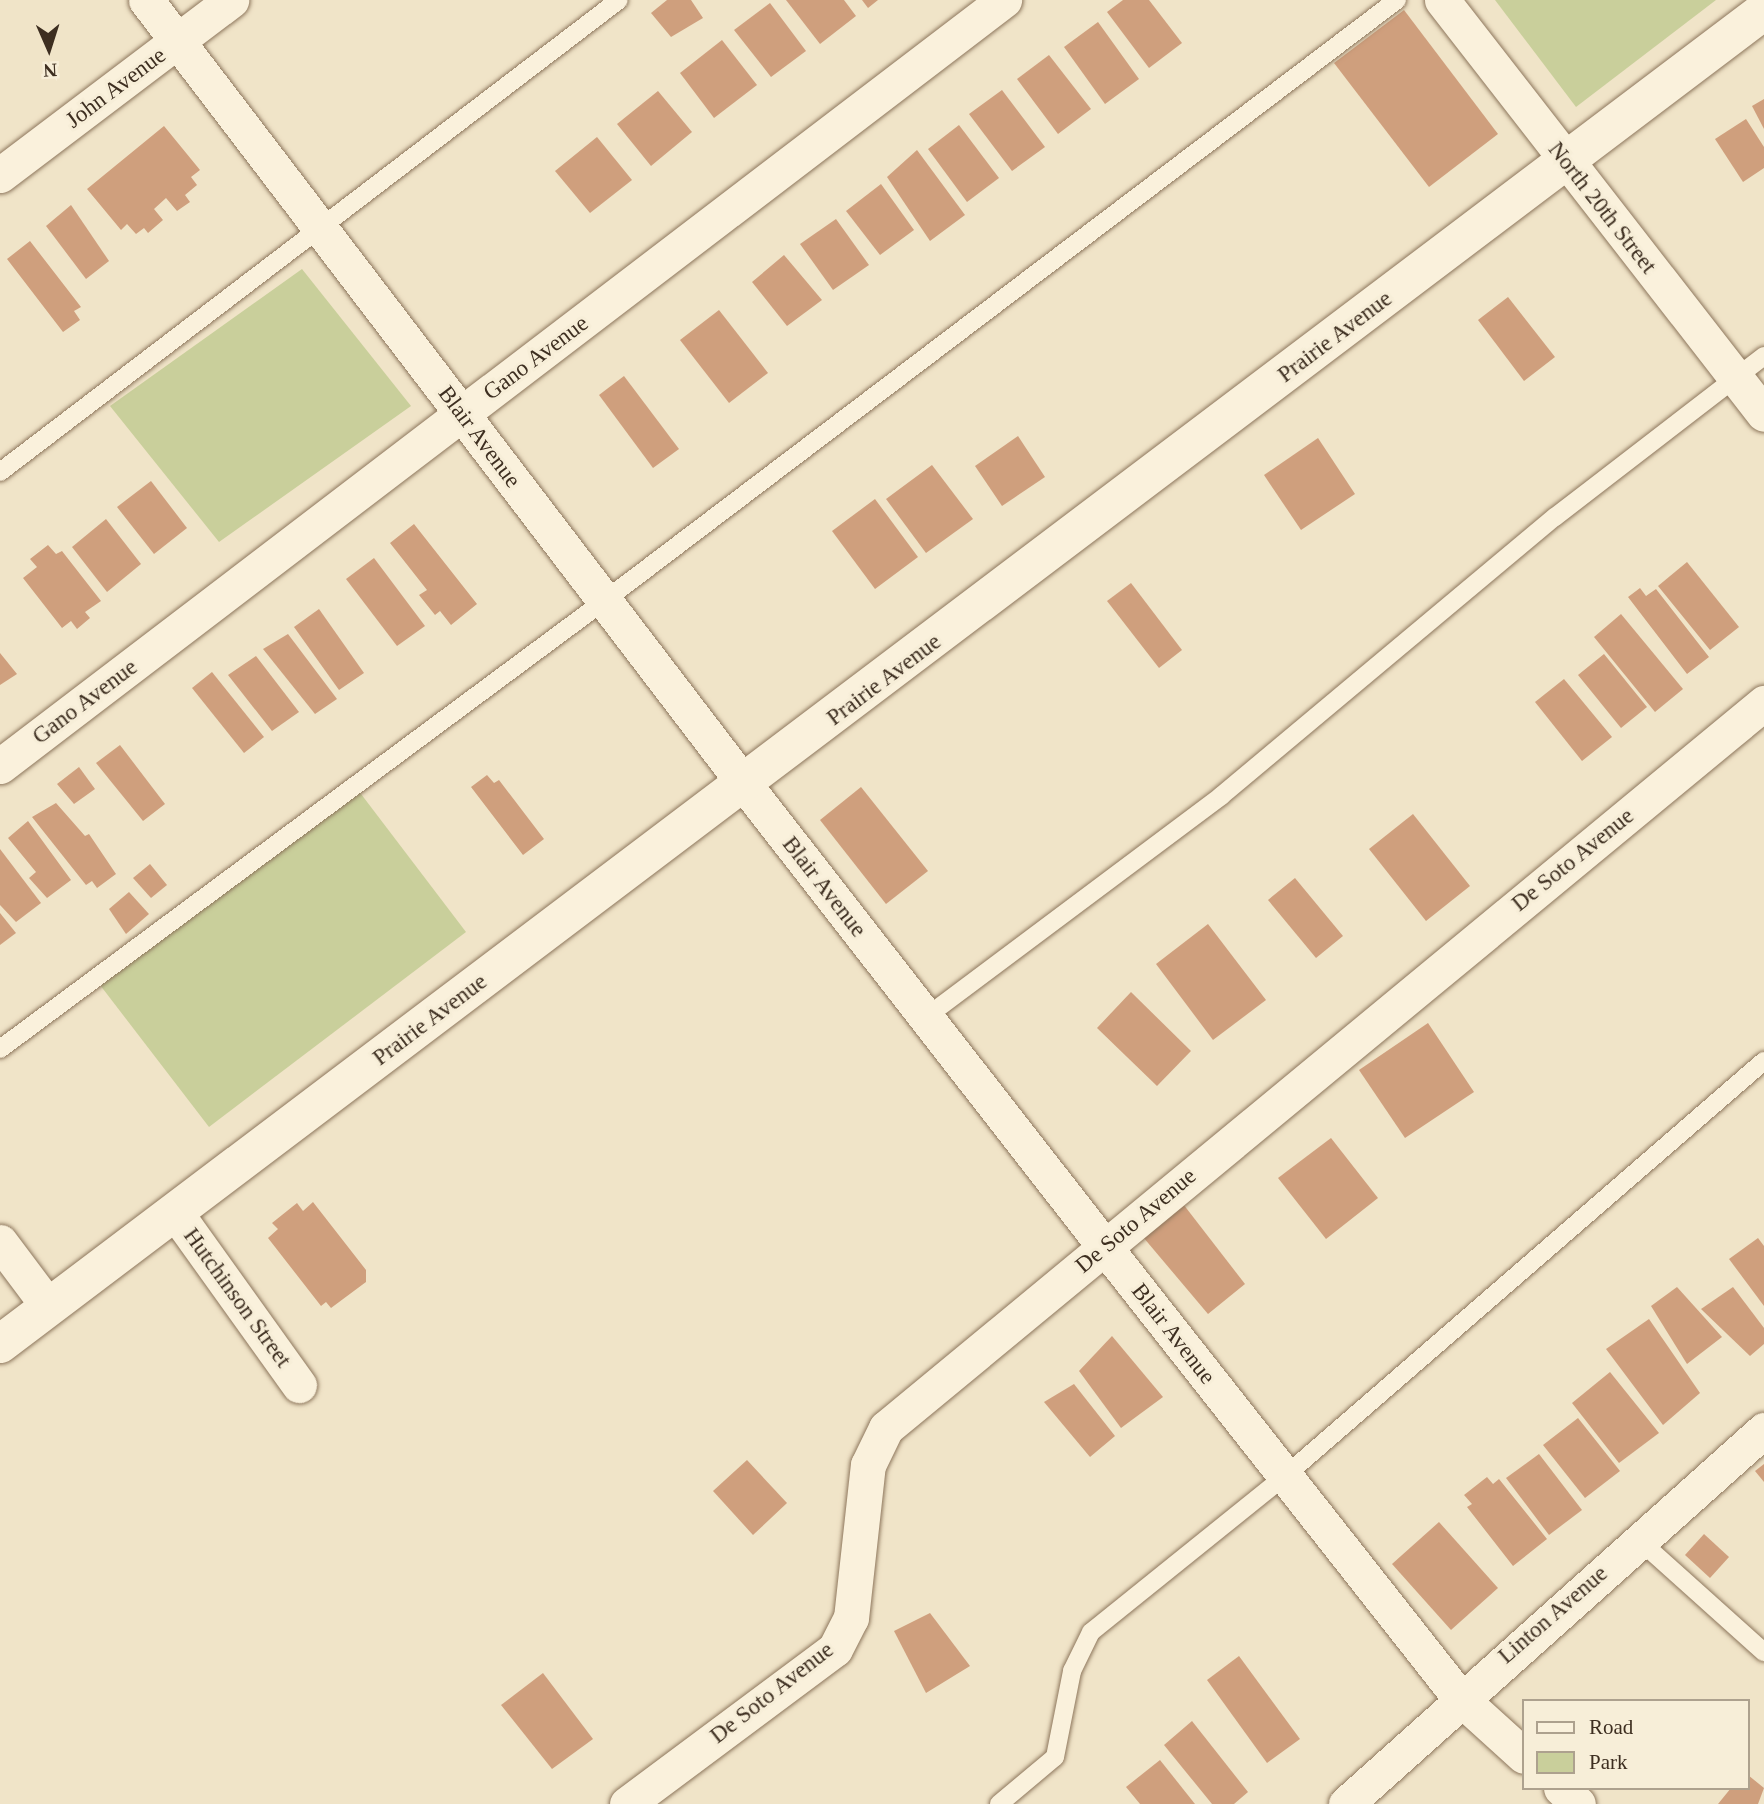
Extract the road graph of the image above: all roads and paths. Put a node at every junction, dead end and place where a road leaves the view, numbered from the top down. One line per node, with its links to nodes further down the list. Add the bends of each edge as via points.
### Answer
1 (146, 0): 8 (street, Blair Avenue)
2 (231, 0): 8 (street, John Avenue)
3 (619, 0): 11 (lane)
4 (1004, 0): 15 (street, Gano Avenue)
5 (1397, 0): 17 (lane)
6 (1442, 0): 9 (street, North 20th Street)
7 (1764, 11): 9 (street, Prairie Avenue)
8 (178, 41): 10 (street, John Avenue); 11 (street, Blair Avenue)
9 (1565, 162): 13 (street, North 20th Street); 20 (street, Prairie Avenue)
10 (0, 175)
11 (319, 227): 15 (street, Blair Avenue); 16 (lane)
12 (1764, 356): 13 (lane)
13 (1736, 378): 14 (street, North 20th Street); 21 (lane, via 1555,517 1221,796)
14 (1764, 414)
15 (462, 415): 17 (street, Blair Avenue); 19 (street, Gano Avenue)
16 (0, 472)
17 (604, 601): 20 (street, Blair Avenue); 22 (lane)
18 (1764, 703): 26 (street, De Soto Avenue)
19 (0, 766)
20 (745, 785): 21 (street, Blair Avenue); 24 (street, Prairie Avenue)
21 (926, 1017): 26 (street, Blair Avenue)
22 (0, 1049)
23 (1764, 1061): 31 (lane)
24 (175, 1212): 27 (street, Prairie Avenue); 29 (street, Hutchinson Street)
25 (0, 1242): 27 (street)
26 (1104, 1247): 31 (street, Blair Avenue); 37 (street, De Soto Avenue, via 886,1429 868,1465 851,1618 835,1649)
27 (48, 1306): 28 (street, Prairie Avenue)
28 (0, 1343)
29 (299, 1385)
30 (1764, 1430): 32 (street, Linton Avenue)
31 (1285, 1476): 34 (street, Blair Avenue); 38 (lane, via 1091,1632 1072,1671 1055,1757)
32 (1639, 1540): 33 (lane); 34 (street, Linton Avenue)
33 (1764, 1652)
34 (1460, 1698): 35 (street, Blair Avenue); 39 (street, Linton Avenue)
35 (1522, 1754)
36 (1563, 1790): 40 (street)
37 (627, 1804)
38 (999, 1804)
39 (1346, 1804)
40 (1578, 1804)

